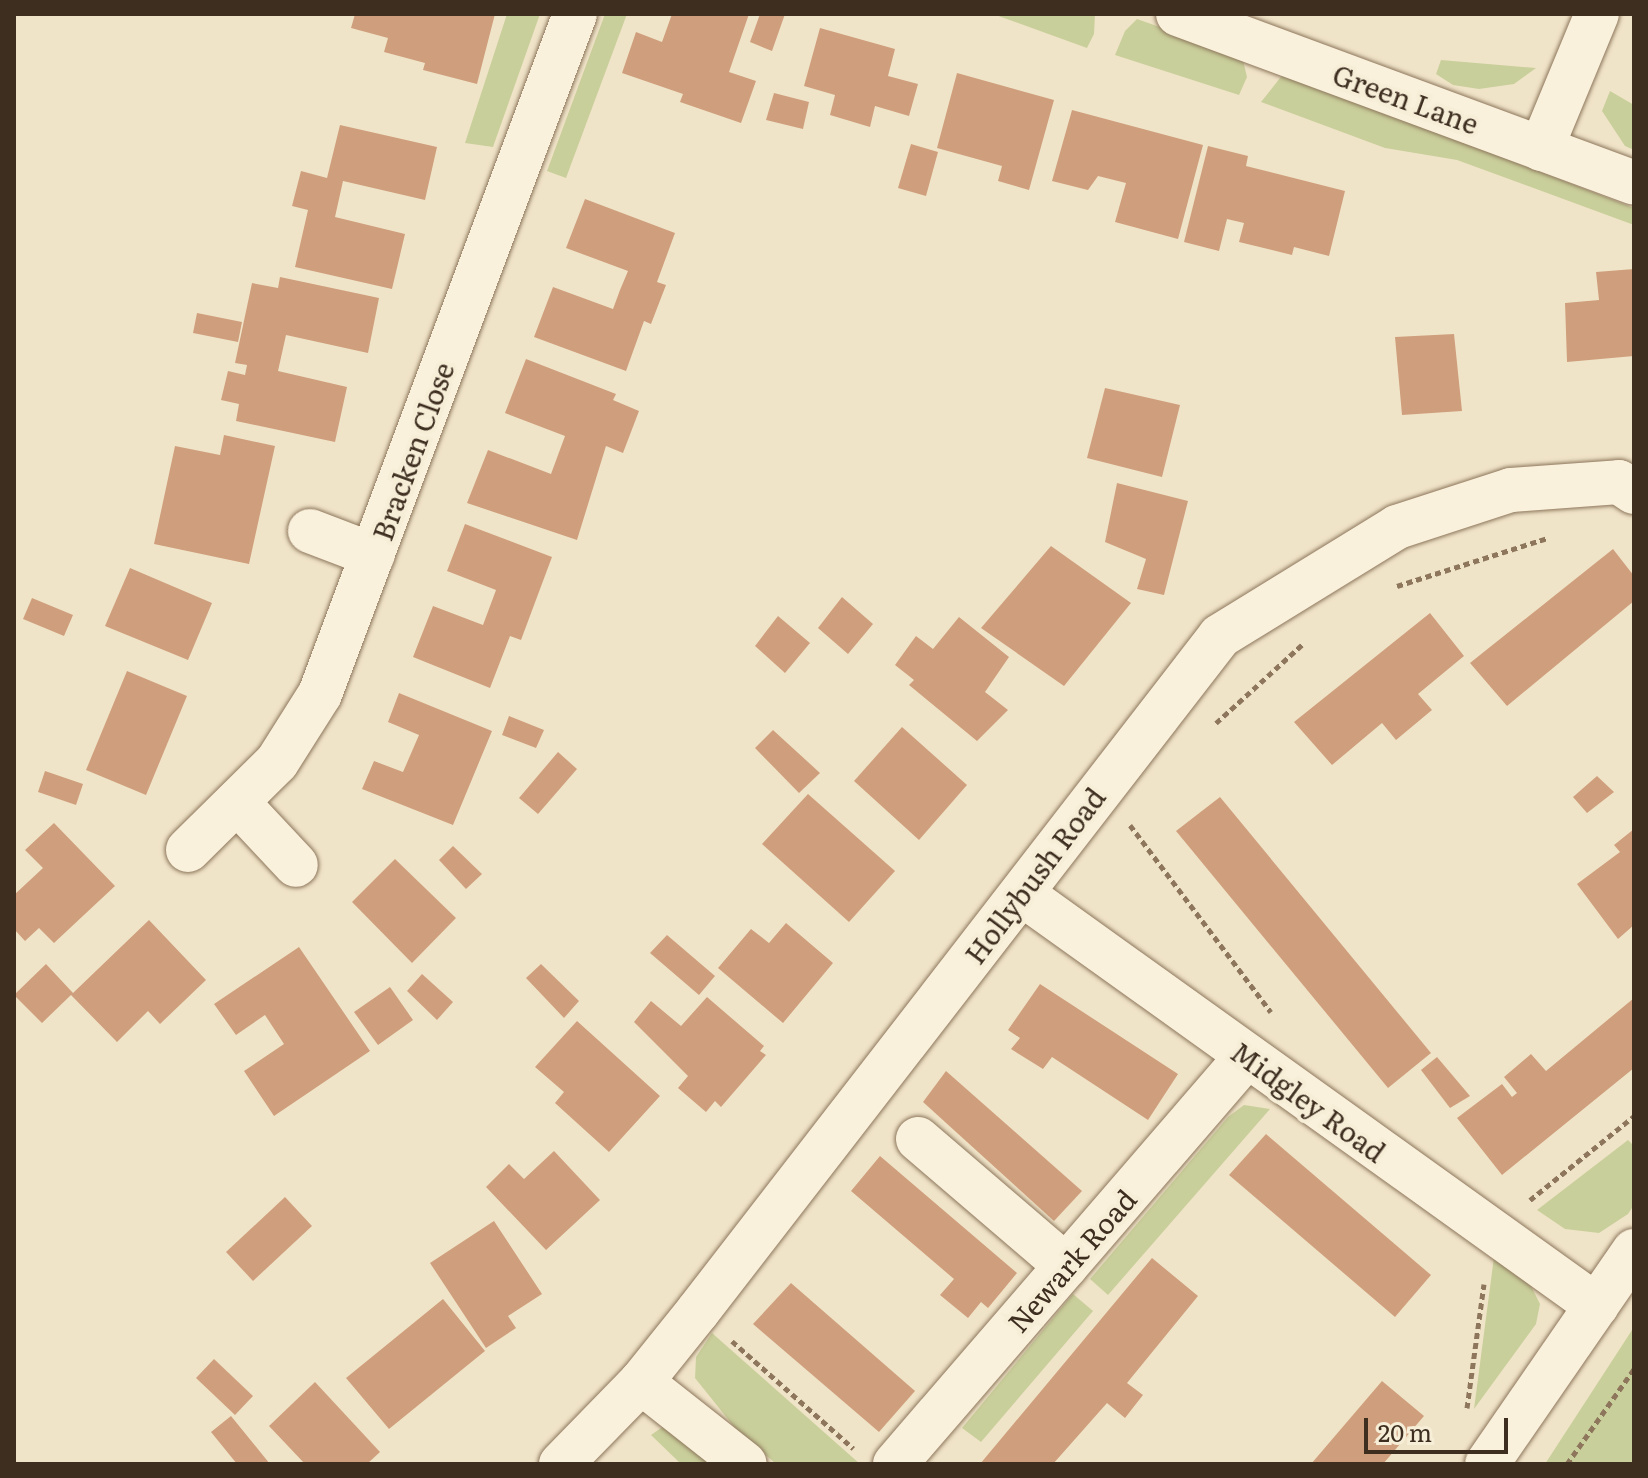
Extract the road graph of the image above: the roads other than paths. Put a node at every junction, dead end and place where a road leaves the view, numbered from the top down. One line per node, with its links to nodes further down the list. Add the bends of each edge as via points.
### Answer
1 (575, 14): 8 (street, Bracken Close)
2 (1178, 14): 4 (street, Green Lane)
3 (1597, 14): 4 (street)
4 (1541, 149): 5 (street, Green Lane)
5 (1634, 183)
6 (1634, 492): 12 (street, Hollybush Road, via 1619,482 1511,490 1397,527 1220,636)
7 (310, 531): 8 (street)
8 (373, 555): 9 (street, Bracken Close, via 308,718 277,762)
9 (237, 802): 10 (street, Bracken Close); 11 (street)
10 (188, 850)
11 (296, 865)
12 (1022, 894): 13 (street, Midgley Road); 18 (street, Hollybush Road)
13 (1247, 1056): 16 (street, Newark Road); 17 (street, Midgley Road)
14 (918, 1139): 16 (street)
15 (1634, 1251): 17 (street)
16 (1066, 1266): 20 (street, Newark Road)
17 (1597, 1306): 19 (street)
18 (641, 1382): 21 (street, Hollybush Road); 22 (street)
19 (1494, 1455)
20 (877, 1459)
21 (561, 1464)
22 (745, 1464)

